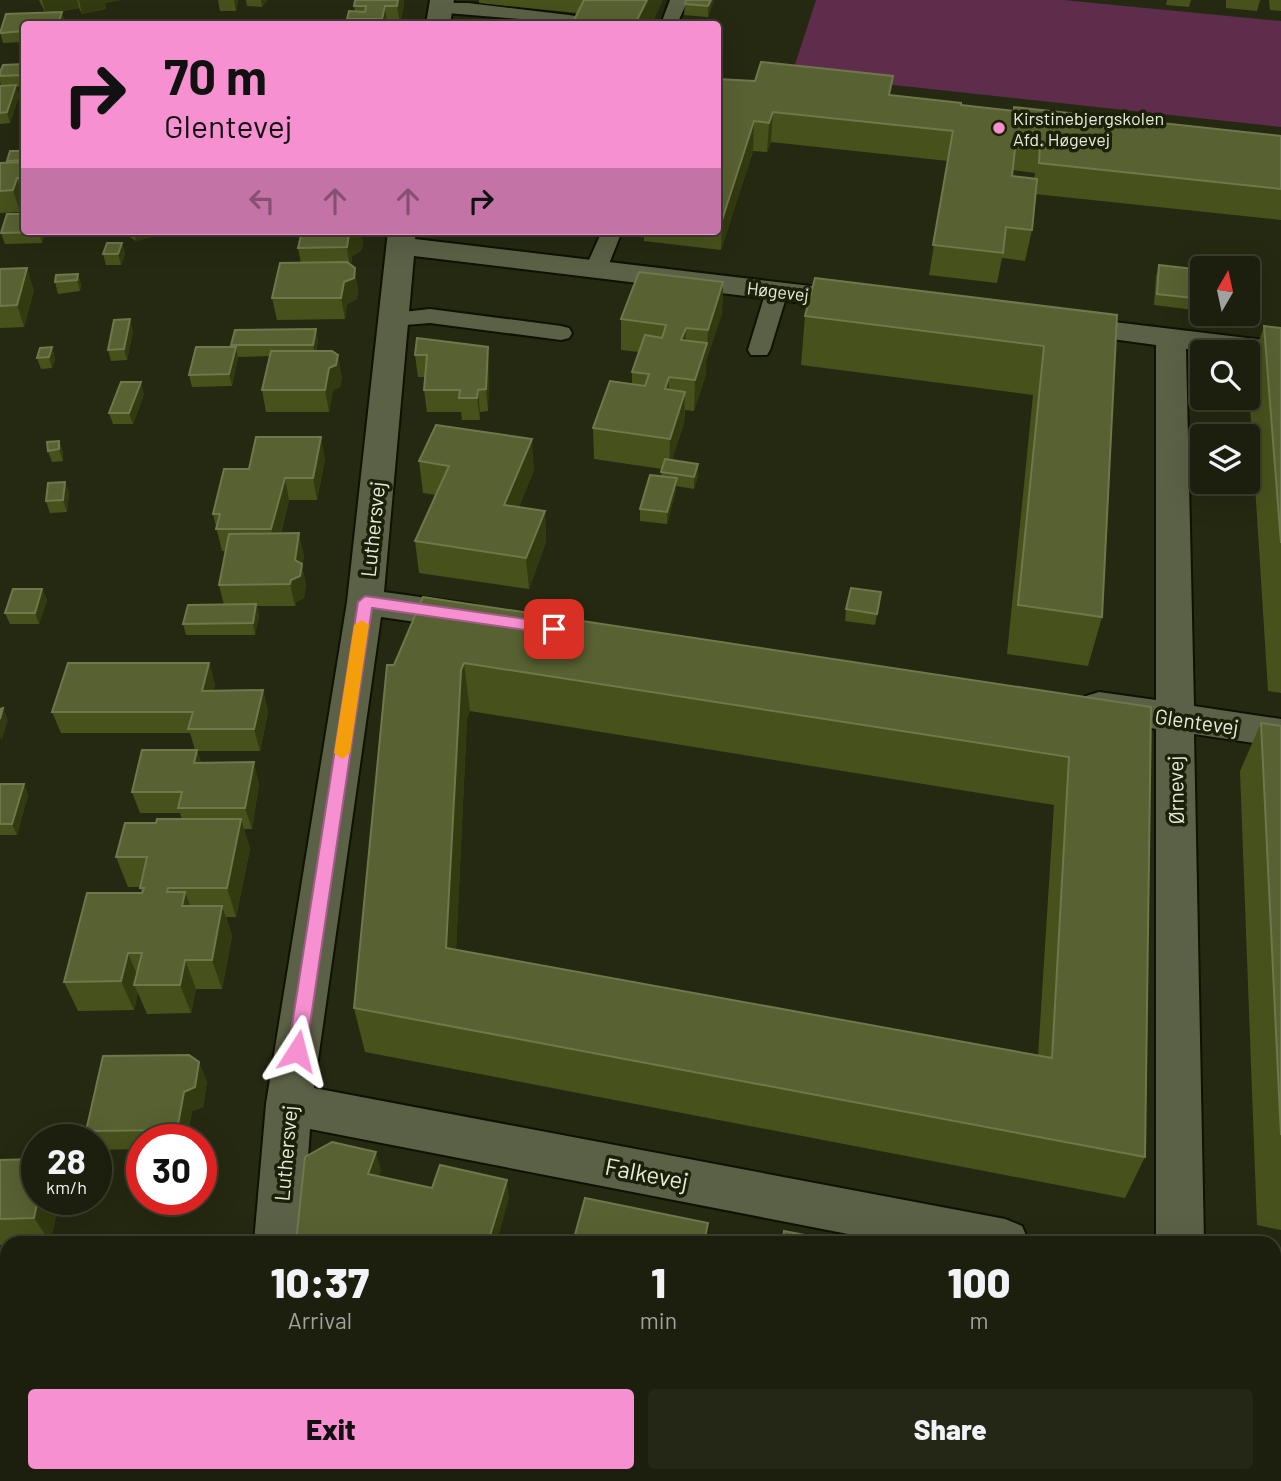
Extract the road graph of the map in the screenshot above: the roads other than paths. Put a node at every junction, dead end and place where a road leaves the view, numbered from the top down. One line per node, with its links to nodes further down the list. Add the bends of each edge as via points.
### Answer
1 (679, 0): 4 (lane)
2 (440, 11): 3 (lane, via 468,8)
3 (570, 21)
4 (670, 21)
5 (610, 235): 7 (lane)
6 (401, 239): 7 (street, Høgevej); 10 (street, Luthersvej)
7 (596, 269): 8 (street, Høgevej)
8 (777, 291): 9 (street, Høgevej); 14 (lane)
9 (886, 304)
10 (393, 319): 12 (lane, via 430,316); 16 (street, Luthersvej)
11 (1035, 321): 13 (street)
12 (561, 333)
13 (1171, 337): 15 (street); 19 (street, Ørnevej)
14 (759, 350)
15 (1281, 351)
16 (365, 602): 17 (street); 21 (street, Luthersvej)
17 (502, 621)
18 (1065, 702): 19 (street, Glentevej)
19 (1174, 717): 20 (street, Glentevej); 24 (street, Ørnevej)
20 (1281, 733)
21 (289, 1104): 22 (street, Luthersvej); 23 (street, Falkevej)
22 (278, 1236)
23 (974, 1236)
24 (1180, 1236)

